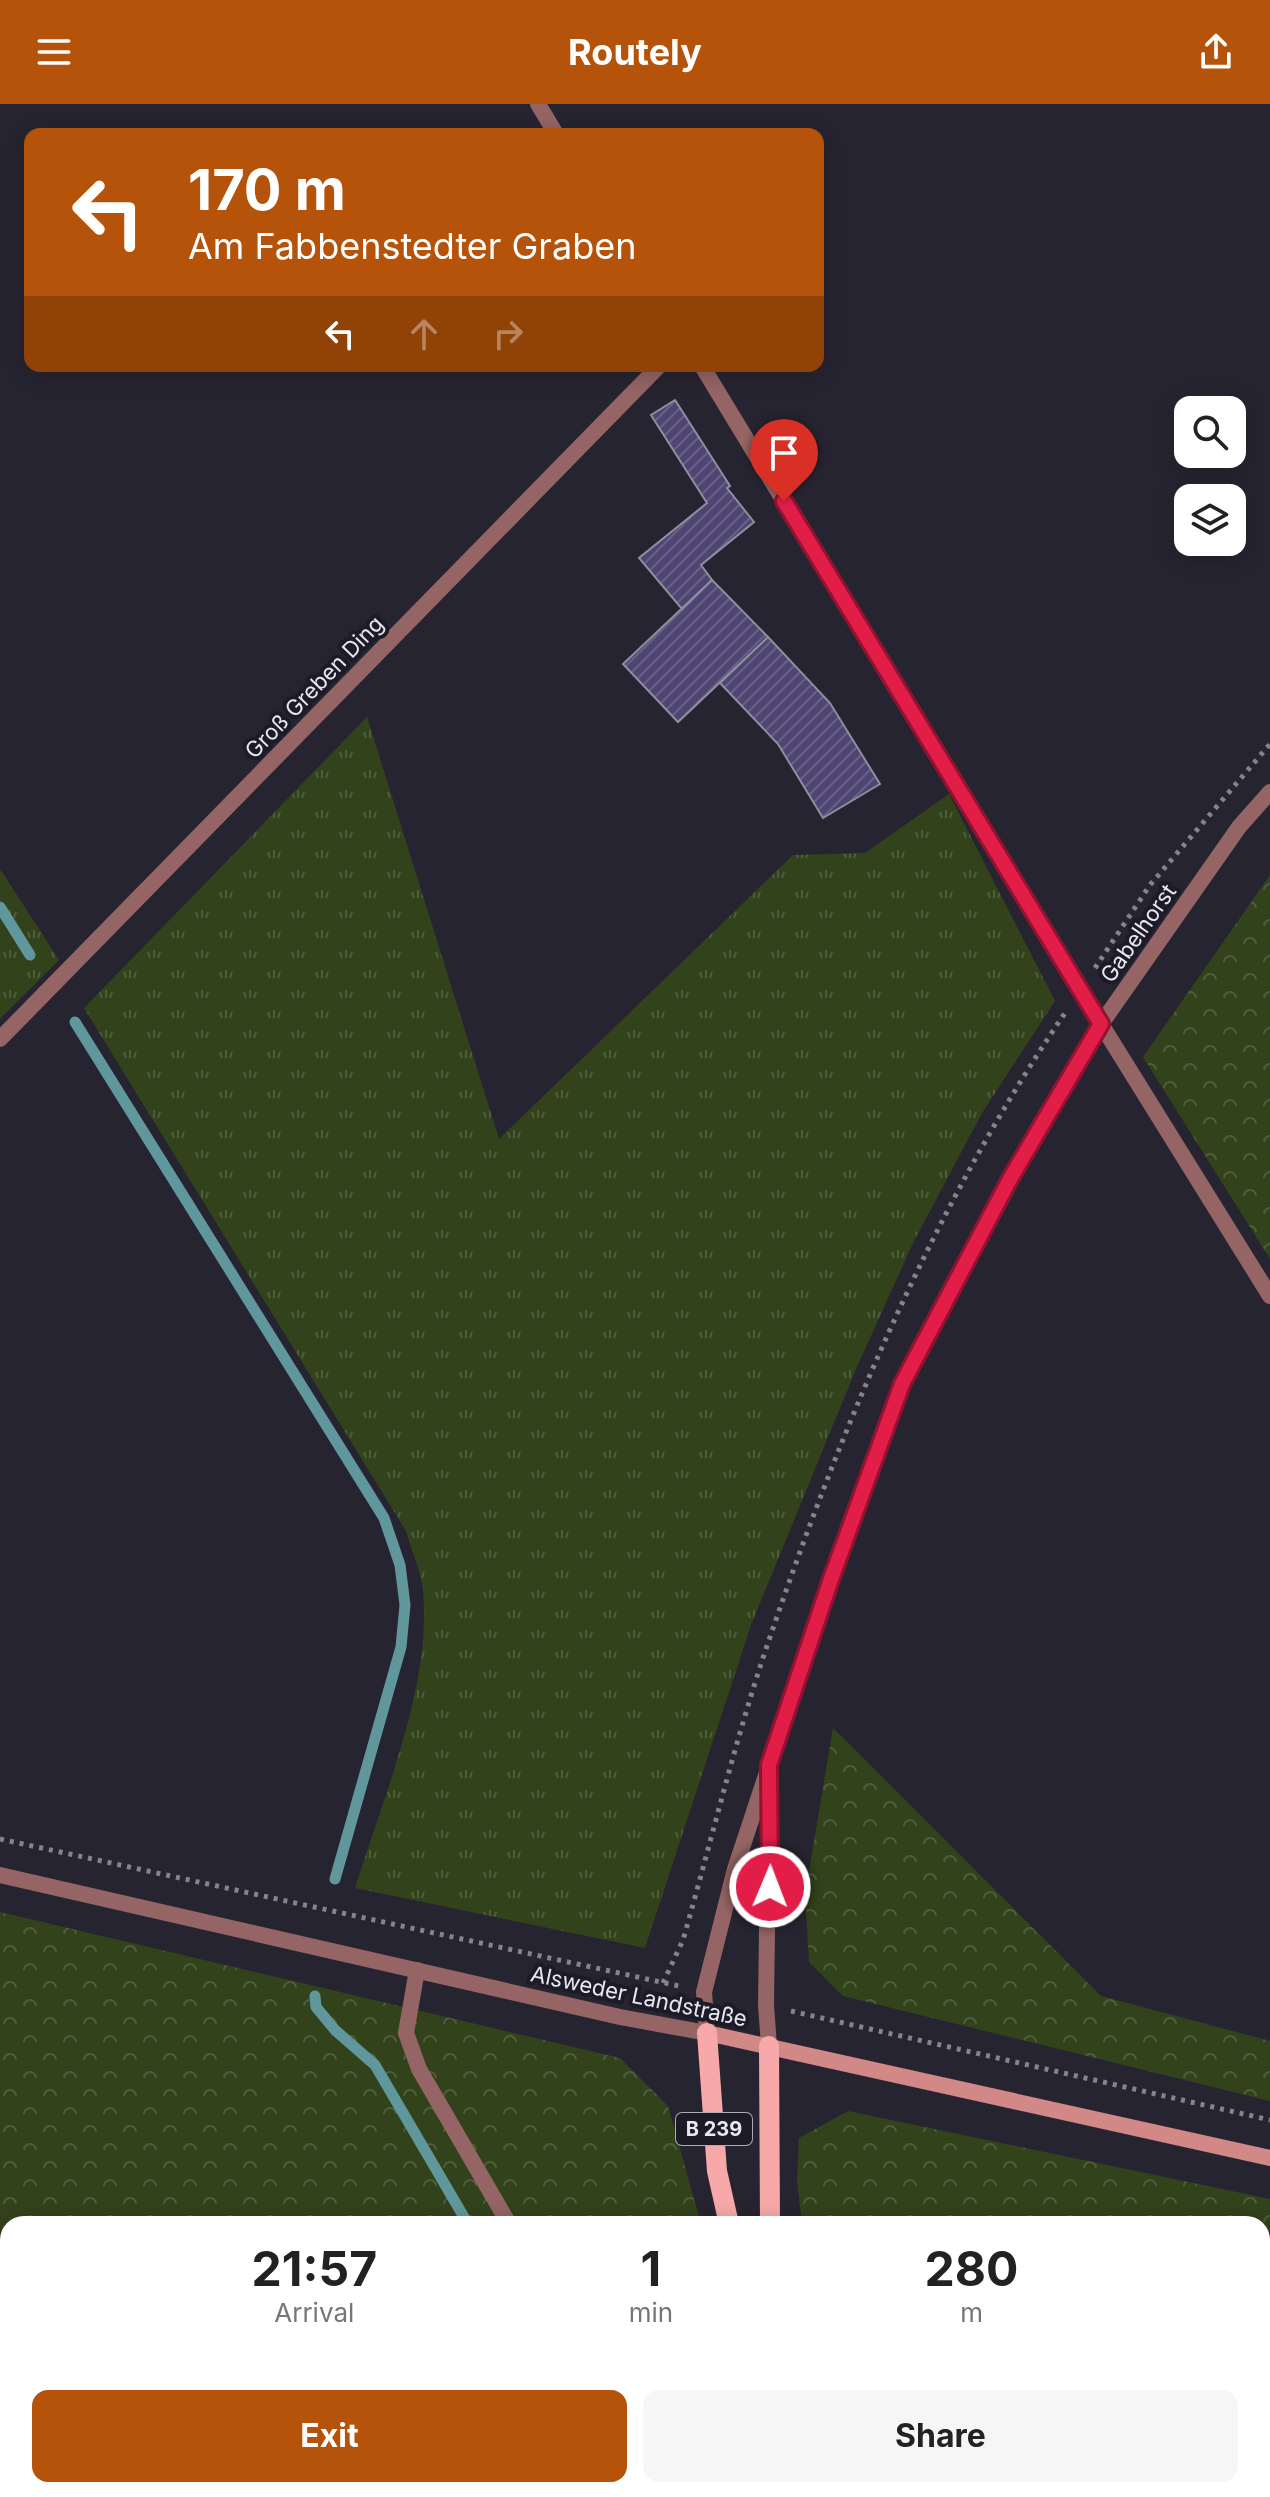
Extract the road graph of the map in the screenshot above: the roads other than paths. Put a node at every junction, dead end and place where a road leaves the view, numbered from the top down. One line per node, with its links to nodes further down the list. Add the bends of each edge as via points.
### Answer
1 (538, 104): 2 (street)
2 (552, 128)
3 (653, 372): 7 (street, Groß Greben Ding)
4 (706, 372): 6 (street)
5 (1270, 792): 6 (street, Gabelhorst, via 1239,827)
6 (1101, 1024): 8 (street); 9 (street, Gabelhorst, via 1010,1179 902,1384)
7 (0, 1039)
8 (1270, 1296)
9 (769, 1765): 12 (street, Gabelhorst, via 735,1869 704,1992); 13 (street, Gabelhorst)
10 (0, 1875): 11 (street, Alsweder Landstraße)
11 (417, 1970): 12 (street, Alsweder Landstraße); 15 (street, via 406,2033 419,2069)
12 (707, 2033): 13 (main road, Alsweder Landstraße); 16 (main road, B 239, via 717,2171)
13 (769, 2046): 14 (main road, Alsweder Landstraße); 17 (main road, B 239)
14 (1270, 2158)
15 (504, 2216)
16 (727, 2216)
17 (770, 2216)

